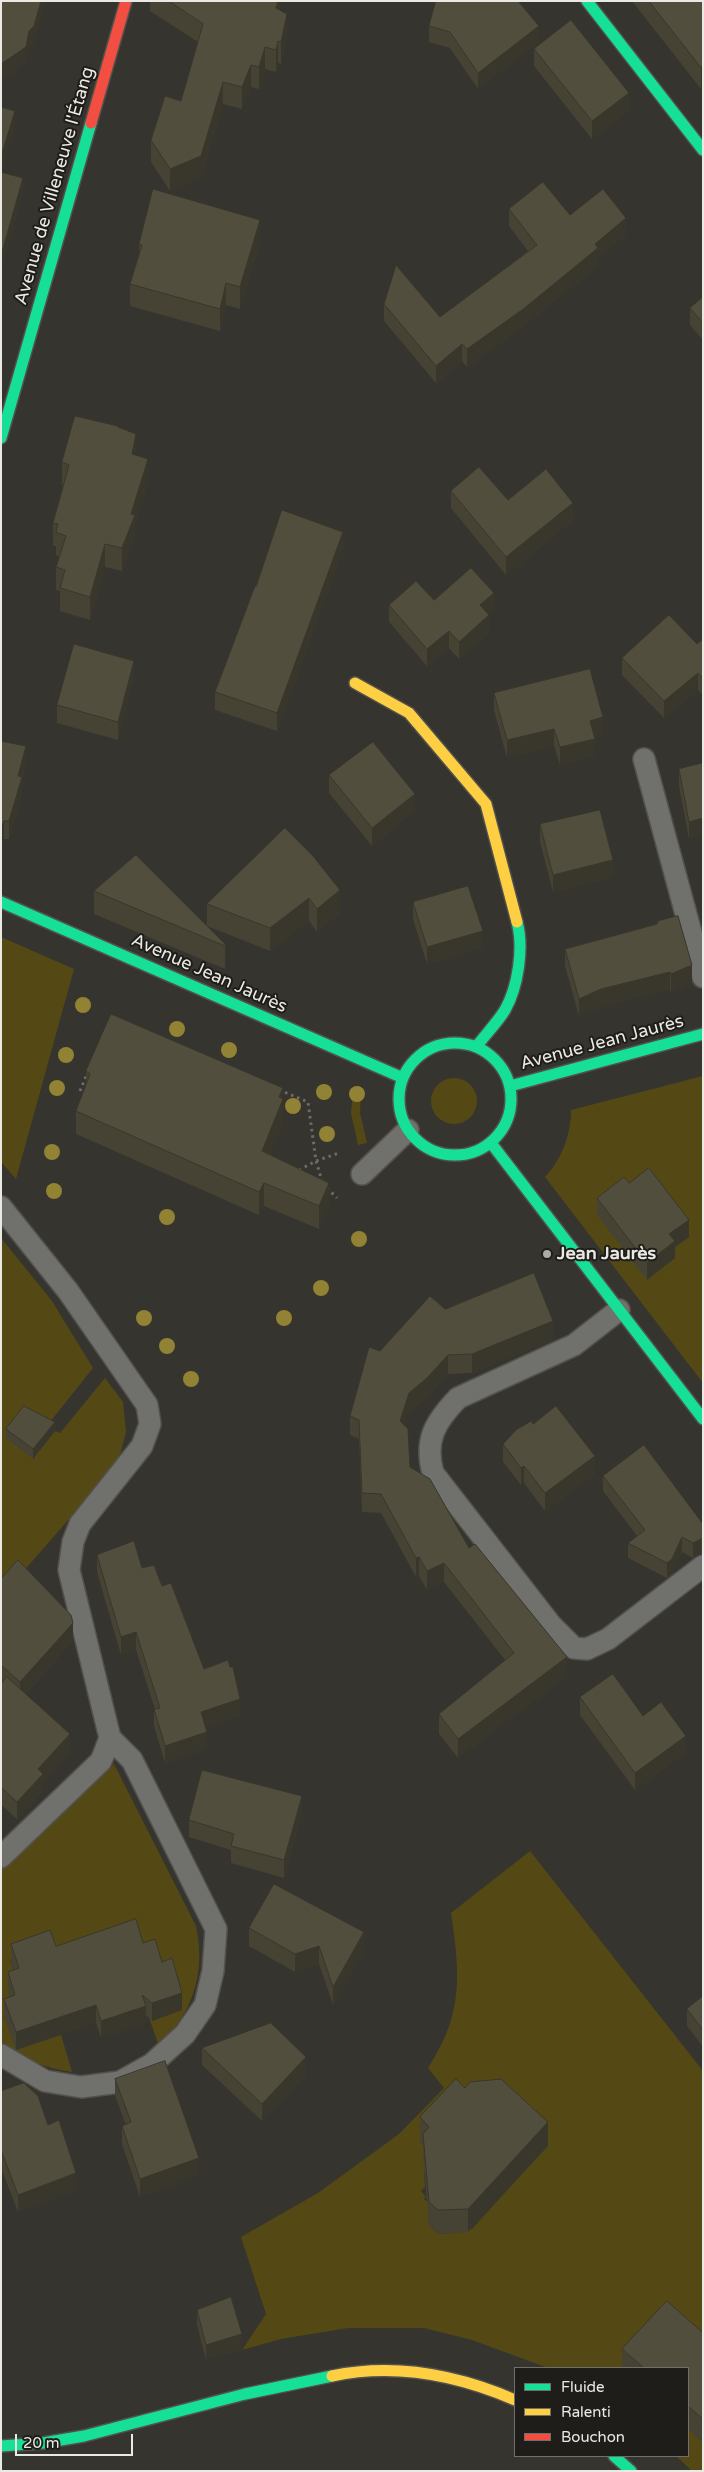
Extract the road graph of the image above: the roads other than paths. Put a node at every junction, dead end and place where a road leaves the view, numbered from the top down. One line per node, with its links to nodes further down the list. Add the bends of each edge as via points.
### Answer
1 (126, 1): 4 (street, Avenue de Villeneuve l'Étang)
2 (587, 1): 3 (street)
3 (703, 150)
4 (1, 438)
5 (355, 683): 10 (street, via 409,713 486,804 520,934 513,989 505,1009)
6 (644, 759): 8 (lane)
7 (1, 902): 11 (street, Avenue Jean Jaurès)
8 (703, 977)
9 (703, 1034): 12 (street, Avenue Jean Jaurès)
10 (476, 1047): 11 (street, via 455,1043 434,1047 421,1055); 12 (street, via 492,1056 504,1070)
11 (403, 1078): 13 (street, via 399,1095 401,1113)
12 (510, 1086): 14 (street, via 512,1102 509,1117)
13 (408, 1130): 14 (street, via 421,1144 438,1153 475,1152); 15 (lane)
14 (491, 1143): 17 (street)
15 (362, 1174)
16 (1, 1207): 20 (lane, via 68,1291 147,1405 150,1424 142,1446 80,1524 73,1542 69,1570)
17 (619, 1310): 18 (street); 19 (lane, via 574,1345 458,1398 434,1430 428,1455 433,1473 551,1625 574,1648 587,1649 608,1639)
18 (703, 1419)
19 (703, 1566)
20 (110, 1738): 21 (lane, via 101,1761); 22 (lane, via 132,1760 216,1929 213,1971 205,2004 185,2034 152,2064 120,2082 81,2087 44,2081)
21 (1, 1857)
22 (1, 2055)
23 (514, 2400): 24 (street, via 491,2389 431,2374 374,2370 285,2382 83,2438 33,2446)
24 (1, 2446)
25 (615, 2457): 26 (street)
26 (631, 2471)

